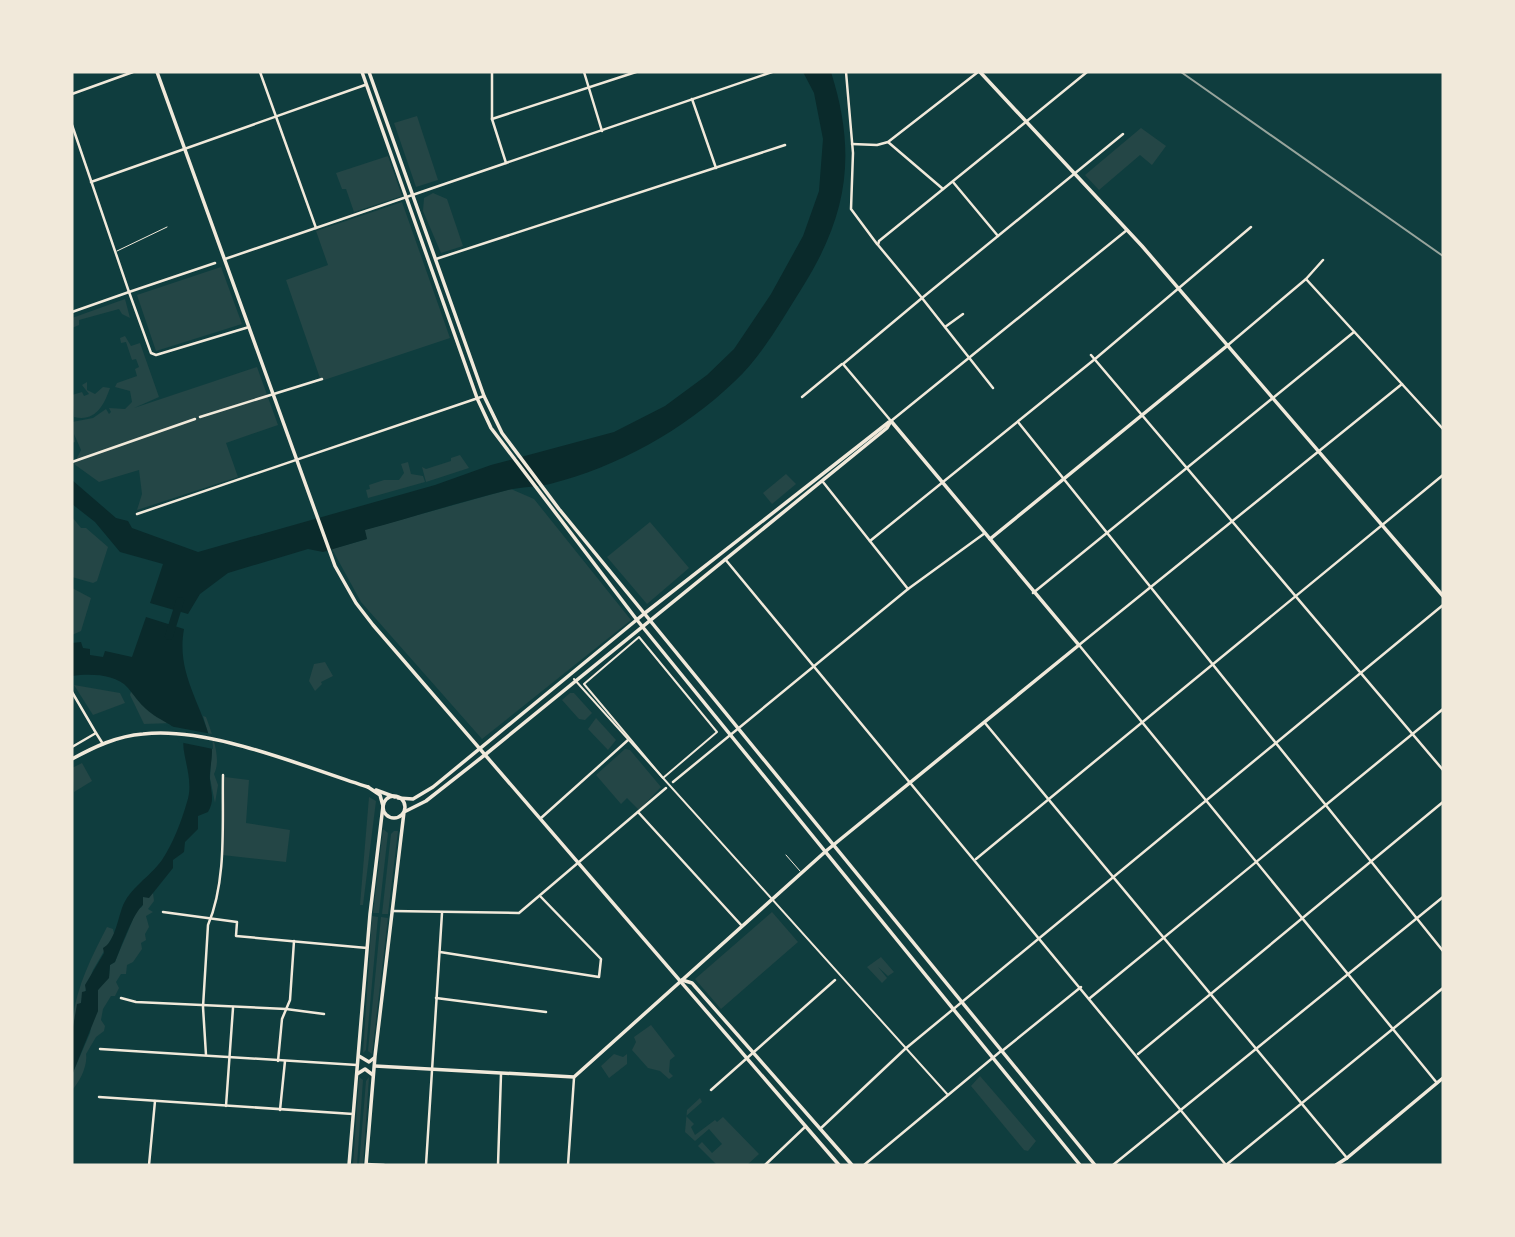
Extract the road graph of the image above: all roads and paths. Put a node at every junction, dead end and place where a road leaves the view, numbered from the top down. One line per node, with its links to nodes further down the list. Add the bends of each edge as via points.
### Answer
1 (133, 72): 16 (street)
2 (157, 72): 27 (main road)
3 (260, 72): 18 (street)
4 (362, 72): 14 (main road)
5 (369, 72): 34 (main road)
6 (492, 72): 19 (street)
7 (584, 72): 15 (street)
8 (636, 72): 15 (street)
9 (772, 72): 17 (street)
10 (853, 72): 13 (street)
11 (979, 72): 20 (main road); 24 (street)
12 (1087, 72): 20 (street)
13 (847, 74): 25 (street)
14 (366, 85): 18 (street); 34 (main road)
15 (589, 86): 19 (street); 22 (street)
16 (72, 94)
17 (692, 99): 22 (street); 29 (street)
18 (275, 115): 27 (street); 37 (street)
19 (492, 118): 28 (street)
20 (1027, 121): 30 (main road); 31 (street)
21 (72, 125): 32 (street)
22 (602, 131): 28 (street)
23 (1123, 134): 30 (street)
24 (888, 142): 25 (street); 33 (street)
25 (852, 144): 40 (street, via 851,209)
26 (785, 145): 29 (street)
27 (185, 148): 32 (street); 42 (main road)
28 (506, 163): 34 (street)
29 (716, 168): 43 (street)
30 (1075, 173): 38 (main road); 39 (street)
31 (952, 181): 33 (street); 39 (street)
32 (91, 182): 41 (street)
33 (943, 189): 40 (street)
34 (408, 197): 37 (street); 43 (main road); 67 (main road)
35 (167, 227): 41 (lane)
36 (1251, 227): 47 (street)
37 (316, 228): 42 (street)
38 (1127, 230): 47 (main road); 57 (street)
39 (998, 236): 49 (street)
40 (878, 244): 49 (street)
41 (115, 252): 48 (street)
42 (225, 259): 52 (main road)
43 (436, 259): 64 (main road)
44 (1323, 260): 46 (street)
45 (215, 264): 48 (street)
46 (1306, 279): 54 (street); 55 (street)
47 (1178, 289): 55 (main road); 58 (street)
48 (129, 292): 50 (street); 52 (street, via 150,353 156,355)
49 (922, 298): 53 (street); 59 (street)
50 (72, 312)
51 (963, 314): 53 (street)
52 (249, 327): 63 (main road)
53 (945, 327): 57 (street)
54 (1354, 332): 61 (street); 66 (street)
55 (1228, 345): 66 (main road); 68 (main road)
56 (1091, 355): 58 (street)
57 (969, 358): 62 (street); 71 (street)
58 (1095, 359): 68 (street); 72 (street)
59 (843, 364): 65 (street); 71 (street)
60 (322, 379): 63 (street)
61 (1402, 384): 73 (street); 74 (street)
62 (993, 388)
63 (273, 393): 69 (street); 75 (main road)
64 (484, 396): 67 (street); 97 (main road, via 494,421 517,454)
65 (802, 397)
66 (1273, 397): 74 (main road); 77 (street)
67 (477, 398): 75 (street); 99 (main road, via 510,455)
68 (1142, 414): 77 (street); 79 (main road)
69 (200, 417)
70 (195, 419): 76 (street)
71 (891, 421): 80 (main road); 81 (main road); 89 (main road)
72 (1018, 422): 79 (street); 81 (street)
73 (1443, 429)
74 (1320, 451): 83 (street); 84 (main road)
75 (297, 460): 82 (street); 119 (main road, via 348,590)
76 (72, 462)
77 (1185, 469): 83 (street); 85 (street)
78 (1443, 475): 84 (street)
79 (1064, 477): 85 (street); 87 (main road)
80 (822, 480): 88 (street); 90 (main road)
81 (943, 482): 86 (main road); 88 (street)
82 (137, 514)
83 (1232, 521): 91 (street); 95 (street)
84 (1383, 525): 94 (main road); 95 (street)
85 (1107, 531): 91 (street); 93 (street)
86 (985, 533): 87 (main road); 92 (street)
87 (990, 539): 93 (main road)
88 (870, 541): 92 (street)
89 (721, 554): 90 (main road); 97 (main road)
90 (725, 559): 98 (main road); 103 (street)
91 (1152, 586): 101 (street); 102 (street)
92 (908, 589): 103 (street)
93 (1033, 593): 101 (main road)
94 (1443, 596)
95 (1296, 597): 102 (street); 104 (street)
96 (1443, 605): 104 (street)
97 (645, 613): 98 (main road); 99 (main road)
98 (649, 619): 100 (main road); 110 (main road)
99 (637, 620): 100 (main road); 119 (main road)
100 (641, 625): 105 (main road); 113 (main road)
101 (1079, 645): 108 (main road); 109 (street)
102 (1214, 665): 109 (street); 116 (street)
103 (814, 666): 110 (street); 125 (street)
104 (1360, 673): 114 (street); 116 (street)
105 (574, 679): 115 (street); 120 (main road)
106 (72, 692): 112 (street)
107 (1443, 709): 114 (street)
108 (985, 723): 125 (main road); 129 (street)
109 (1141, 723): 129 (street); 130 (street)
110 (739, 727): 113 (street); 137 (main road)
111 (717, 732): 111 (street, via 639,637 584,684 663,778)
112 (96, 733): 117 (street); 118 (street)
113 (730, 734): 124 (street); 138 (main road)
114 (1413, 734): 122 (street); 132 (street)
115 (628, 740): 136 (street); 148 (street)
116 (1276, 743): 130 (street); 132 (street)
117 (103, 744): 121 (main road); 126 (main road, via 161,732 213,740)
118 (72, 747)
119 (480, 748): 120 (main road); 128 (main road, via 420,796)
120 (486, 754): 134 (main road); 136 (main road)
121 (72, 759)
122 (1443, 770)
123 (223, 775): 154 (street, via 221,856)
124 (673, 782)
125 (912, 782): 137 (main road); 140 (street)
126 (369, 787): 128 (main road); 133 (main road, via 380,795)
127 (666, 788): 135 (street)
128 (396, 797): 133 (main road); 134 (main road, via 404,804)
129 (1050, 800): 140 (street); 145 (street)
130 (1206, 800): 141 (street); 145 (street)
131 (1443, 802): 142 (street)
132 (1326, 804): 141 (street); 142 (street)
133 (383, 806): 134 (main road, via 392,818); 159 (main road)
134 (404, 812): 150 (main road)
135 (638, 812): 143 (street); 155 (street)
136 (541, 818): 143 (main road)
137 (835, 844): 138 (main road); 171 (main road)
138 (825, 851): 144 (main road); 175 (main road)
139 (786, 855): 144 (lane)
140 (976, 859): 156 (street)
141 (1257, 860): 152 (street); 157 (street)
142 (1373, 862): 152 (street); 153 (street)
143 (580, 864): 146 (street); 163 (main road)
144 (802, 873): 148 (main road)
145 (1115, 877): 156 (street); 157 (street)
146 (541, 897): 151 (street, via 516,914); 161 (street, via 601,959 599,977)
147 (1443, 897): 153 (street)
148 (771, 900): 155 (main road); 180 (street)
149 (163, 912): 154 (street)
150 (392, 912): 151 (street); 187 (main road)
151 (442, 913): 161 (street)
152 (1303, 918): 162 (street); 167 (street)
153 (1417, 918): 160 (street); 162 (street)
154 (210, 919): 158 (street, via 237,922 236,936); 172 (street)
155 (742, 926): 163 (main road)
156 (1040, 936): 165 (street); 171 (street)
157 (1164, 937): 167 (street); 170 (street)
158 (294, 941): 159 (street); 174 (street)
159 (367, 948): 184 (main road)
160 (1443, 951)
161 (439, 952): 169 (street)
162 (1348, 974): 178 (street); 181 (street)
163 (682, 980): 183 (main road, via 692,984); 190 (main road, via 685,990); 199 (main road)
164 (835, 980): 183 (street)
165 (1081, 986): 170 (street); 182 (street)
166 (1443, 988): 178 (street)
167 (1211, 993): 181 (street); 186 (street)
168 (121, 998): 172 (street)
169 (436, 998): 176 (street); 195 (street)
170 (1090, 998): 186 (street)
171 (963, 1003): 175 (street); 182 (main road)
172 (203, 1007): 173 (street); 185 (street)
173 (233, 1008): 174 (street); 188 (street)
174 (286, 1009): 177 (street); 191 (street)
175 (954, 1010): 180 (street); 189 (main road)
176 (547, 1012)
177 (324, 1014)
178 (1392, 1030): 201 (street); 206 (street)
179 (100, 1049): 185 (street)
180 (905, 1049): 203 (street); 212 (street)
181 (1256, 1049): 206 (street); 208 (street)
182 (1002, 1051): 189 (street); 226 (main road)
183 (753, 1052): 190 (street); 212 (main road)
184 (358, 1054): 187 (main road, via 369,1062); 193 (main road)
185 (206, 1055): 188 (street)
186 (1137, 1055): 208 (street)
187 (375, 1056): 194 (main road)
188 (230, 1058): 191 (street); 207 (street)
189 (993, 1058): 203 (street); 225 (main road)
190 (746, 1059): 202 (street); 211 (main road)
191 (278, 1061): 192 (street)
192 (285, 1061): 193 (street); 209 (street)
193 (355, 1065): 197 (main road)
194 (374, 1066): 195 (main road); 198 (main road)
195 (432, 1069): 196 (main road); 218 (street)
196 (501, 1073): 199 (main road); 219 (street)
197 (356, 1075): 198 (main road, via 365,1069); 210 (main road)
198 (374, 1077): 216 (main road)
199 (574, 1077): 220 (street)
200 (1443, 1078): 201 (main road)
201 (1437, 1083): 213 (main road)
202 (711, 1090)
203 (948, 1095): 224 (street)
204 (99, 1097): 205 (street)
205 (155, 1101): 207 (street); 214 (street)
206 (1302, 1104): 213 (street); 228 (street)
207 (226, 1105): 209 (street)
208 (1181, 1109): 227 (street); 228 (street)
209 (280, 1110): 210 (street)
210 (353, 1114): 215 (main road)
211 (806, 1126): 221 (street); 222 (main road)
212 (820, 1129): 223 (main road)
213 (1347, 1157): 229 (main road)
214 (149, 1165)
215 (349, 1165)
216 (366, 1165): 217 (street)
217 (384, 1165)
218 (426, 1165)
219 (498, 1165)
220 (568, 1165)
221 (765, 1165)
222 (839, 1165)
223 (852, 1165)
224 (864, 1165)
225 (1080, 1165)
226 (1095, 1165)
227 (1113, 1165)
228 (1226, 1165)
229 (1338, 1165)

